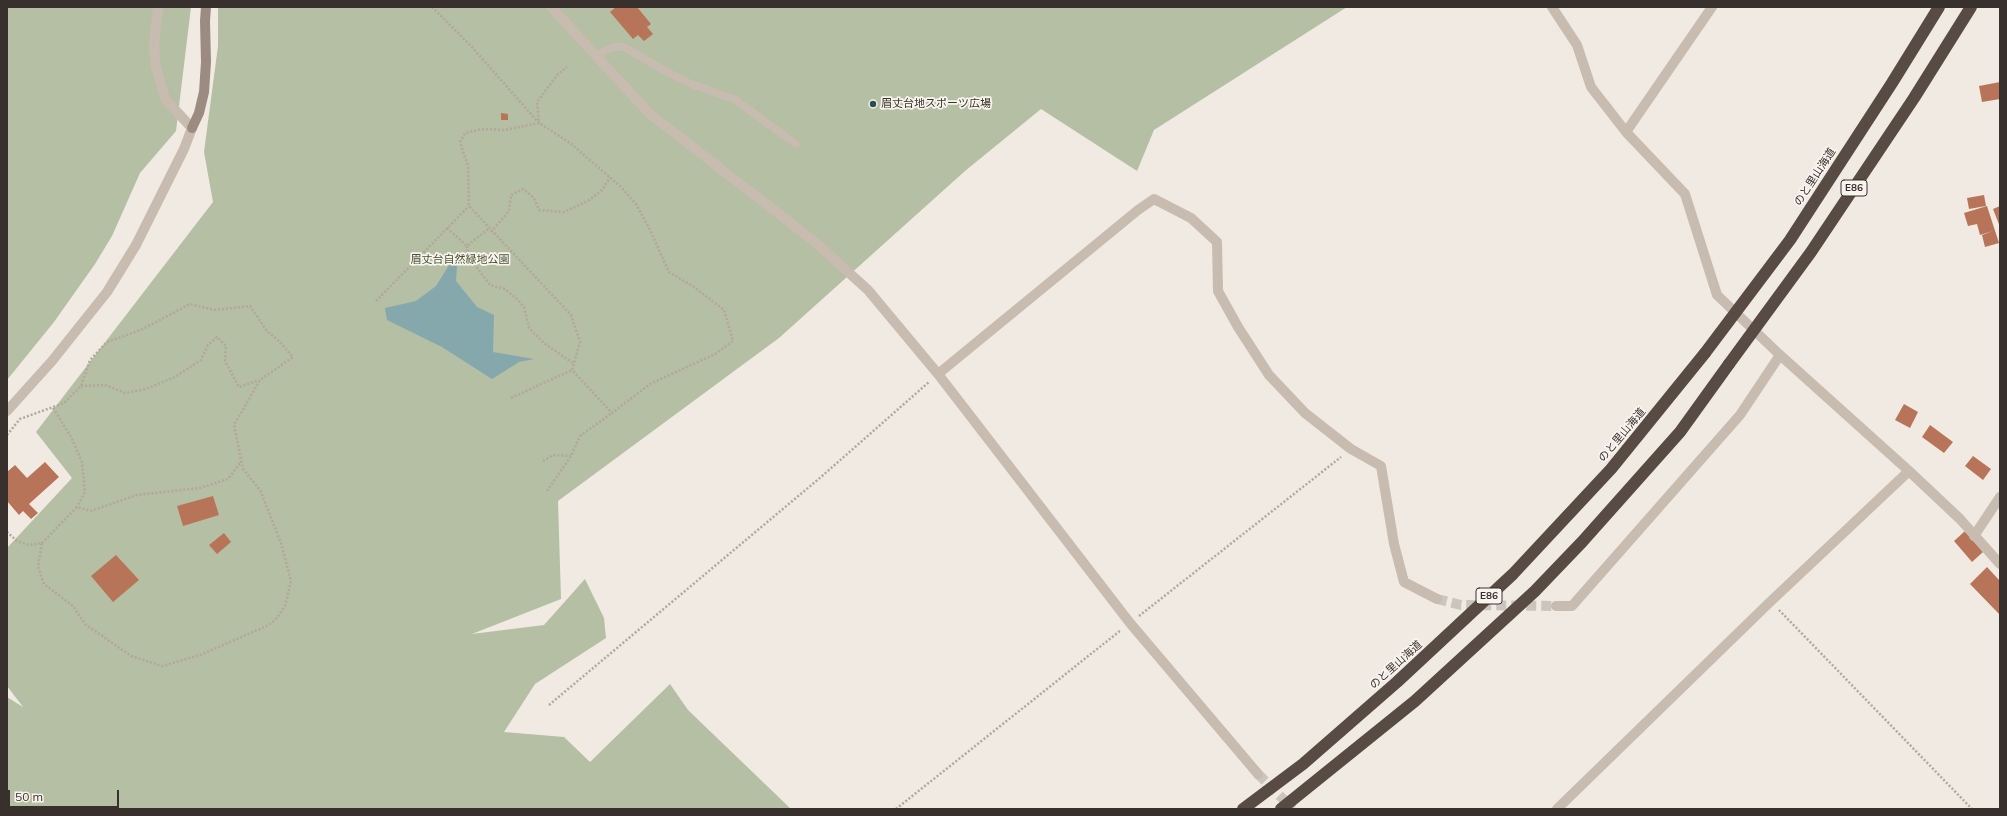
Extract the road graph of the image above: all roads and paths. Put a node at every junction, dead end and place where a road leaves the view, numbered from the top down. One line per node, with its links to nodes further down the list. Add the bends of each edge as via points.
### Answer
1 (158, 7): 12 (street, via 154,44 156,67 165,99)
2 (206, 7): 12 (street, via 204,92)
3 (432, 7): 11 (path, via 471,46)
4 (551, 7): 9 (street)
5 (1552, 7): 13 (street, via 1577,45 1591,86)
6 (1712, 7): 13 (street)
7 (1939, 7): 52 (highway, のと里山海道 / E86, bridge, via 1790,240 1705,353 1611,469 1513,574 1397,682 1303,764)
8 (1971, 7): 53 (highway, E86, bridge, via 1914,98 1811,252 1675,438 1535,591 1415,701)
9 (596, 55): 14 (lane, via 613,46 624,47 669,74 734,99); 25 (street, via 650,114 815,242 868,290)
10 (566, 67): 11 (path, via 537,102)
11 (539, 123): 15 (path, via 570,143); 16 (path, via 505,130 482,129 465,133 460,142 468,166)
12 (192, 128): 30 (street, via 136,245 107,292 52,361)
13 (1626, 132): 22 (street, via 1685,194 1717,295)
14 (796, 144)
15 (610, 177): 19 (path, via 603,188 588,202 564,212 540,210 534,198 523,189 511,195 509,211); 31 (path, via 636,204 669,272 724,310 733,341 715,354 650,384)
16 (468, 206): 17 (path); 18 (path)
17 (447, 228): 20 (path); 21 (path)
18 (488, 229): 19 (path); 20 (path)
19 (491, 232): 23 (path, via 571,315 580,342)
20 (467, 246): 23 (path, via 468,256 490,285 505,289 518,300 524,307 529,328 544,343)
21 (376, 301)
22 (1780, 355): 37 (street); 47 (street, via 1740,415 1572,606)
23 (574, 364): 24 (path)
24 (572, 370): 28 (path); 31 (path)
25 (938, 374): 33 (street, via 1154,199 1191,218 1217,242 1218,291 1269,375 1305,413); 48 (street); 49 (path, via 821,477)
26 (260, 380): 27 (path, via 238,387 225,361 226,346 218,338 208,345 201,360 175,378 146,389 125,394 105,385); 27 (path, via 293,357 267,331 250,306 214,310 190,304 141,330 107,342 90,360); 36 (path, via 234,425)
27 (81, 386): 29 (path, via 64,403)
28 (511, 398)
29 (53, 407): 32 (path, via 20,419); 40 (path, via 82,462 85,492)
30 (7, 411)
31 (612, 413): 34 (path, via 580,436)
32 (7, 435)
33 (1351, 449): 45 (street, via 1381,466 1394,544 1404,582); 48 (path)
34 (571, 456): 35 (path, via 553,455); 38 (path)
35 (543, 461)
36 (242, 462): 40 (path, via 228,479 200,488 137,495 91,511); 43 (path, via 244,469 260,490 281,542 291,581 285,606 269,625 200,655 162,666 132,656 85,624 73,606 44,584 38,567)
37 (1909, 471): 42 (street, via 1960,519); 46 (street)
38 (548, 490)
39 (2000, 497): 42 (street)
40 (76, 507): 43 (path)
41 (7, 532): 43 (path, via 17,541 29,545)
42 (1974, 536): 44 (street)
43 (42, 544)
44 (2000, 564)
45 (1437, 600)
46 (1770, 602): 54 (street); 55 (path)
47 (1556, 606)
48 (1130, 623): 50 (street); 51 (path)
49 (549, 705)
50 (1258, 774)
51 (896, 809)
52 (1243, 809)
53 (1281, 809)
54 (1557, 809)
55 (1972, 809)

